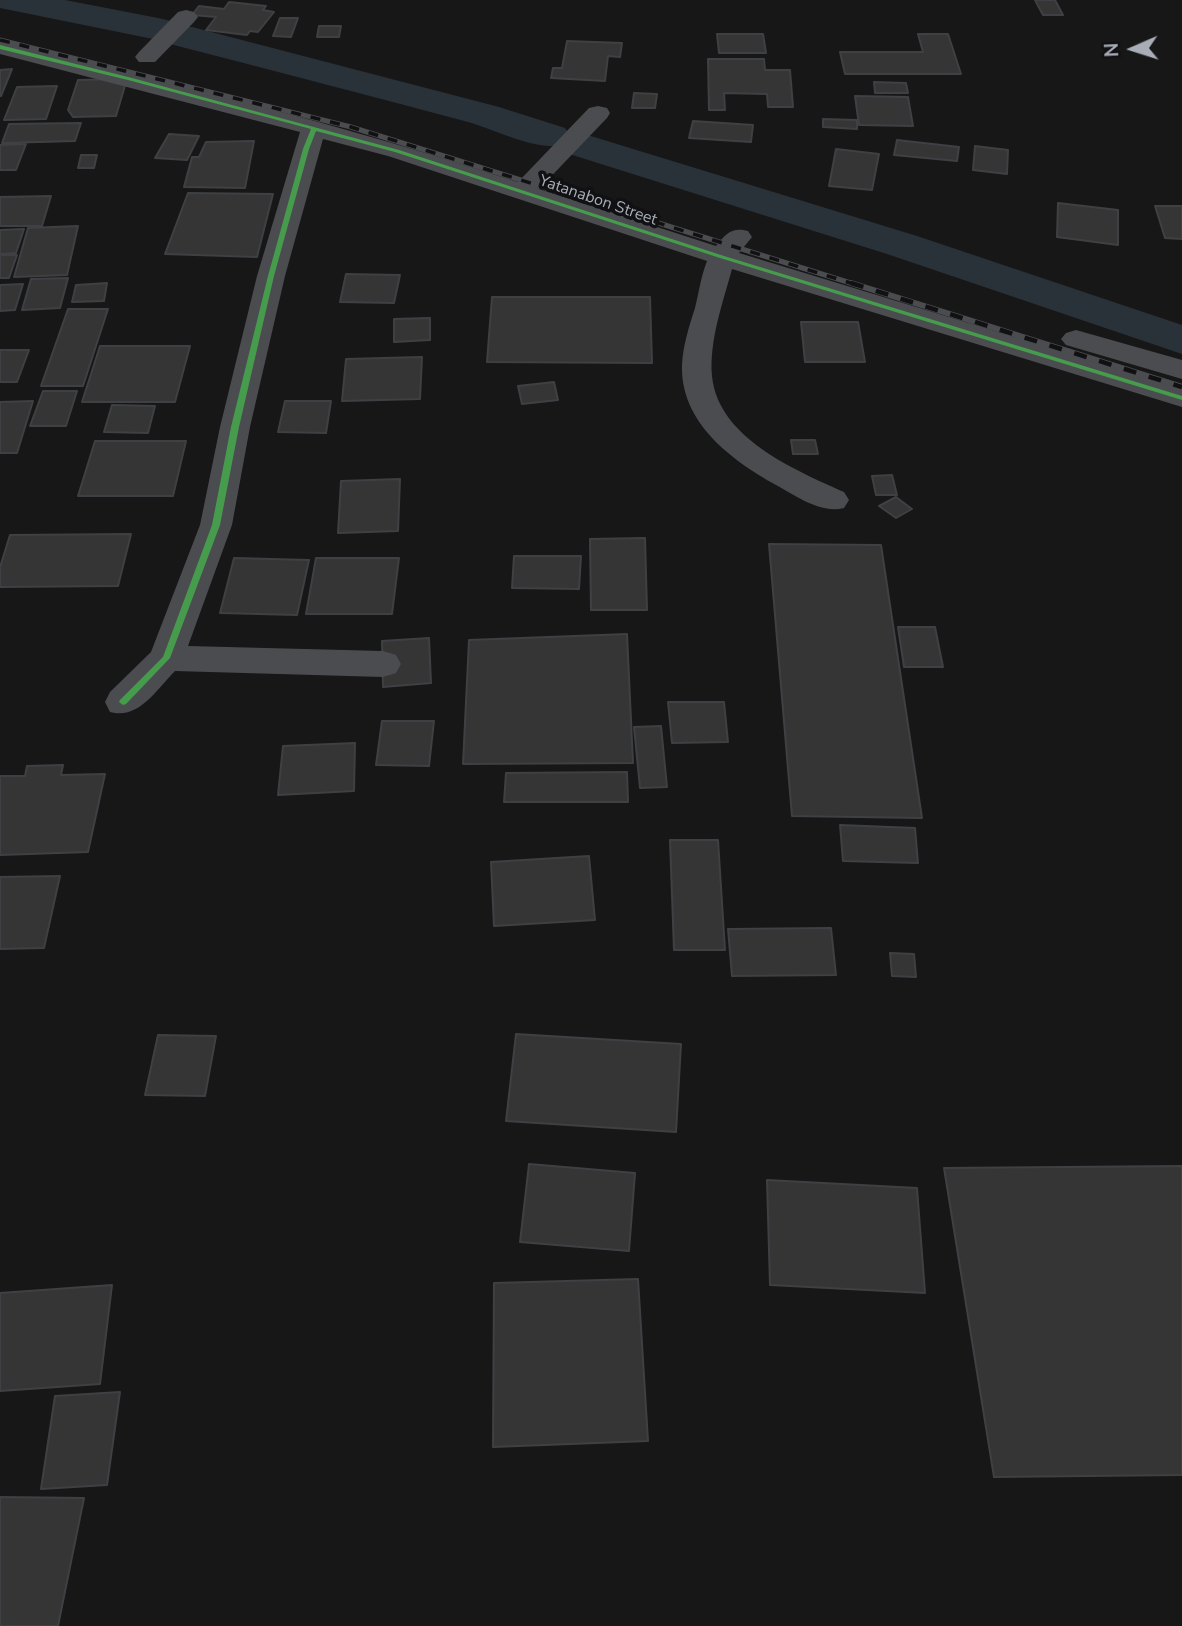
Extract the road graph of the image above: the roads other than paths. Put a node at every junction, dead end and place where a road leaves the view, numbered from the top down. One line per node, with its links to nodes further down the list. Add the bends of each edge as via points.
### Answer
1 (186, 17): 5 (street, via 157,60)
2 (0, 47): 4 (street, Yatanabon Street)
3 (598, 113): 5 (street)
4 (314, 128): 5 (street, Yatanabon Street); 11 (street, via 271,276 216,526)
5 (530, 183): 6 (street, Yatanabon Street)
6 (730, 246): 7 (street, Yatanabon Street); 10 (street, via 698,341 703,401 713,418 755,459)
7 (975, 323): 8 (street); 9 (street, Yatanabon Street)
8 (1182, 370)
9 (1182, 398)
10 (833, 500)
11 (166, 658): 12 (street); 13 (street)
12 (383, 664)
13 (123, 702)

